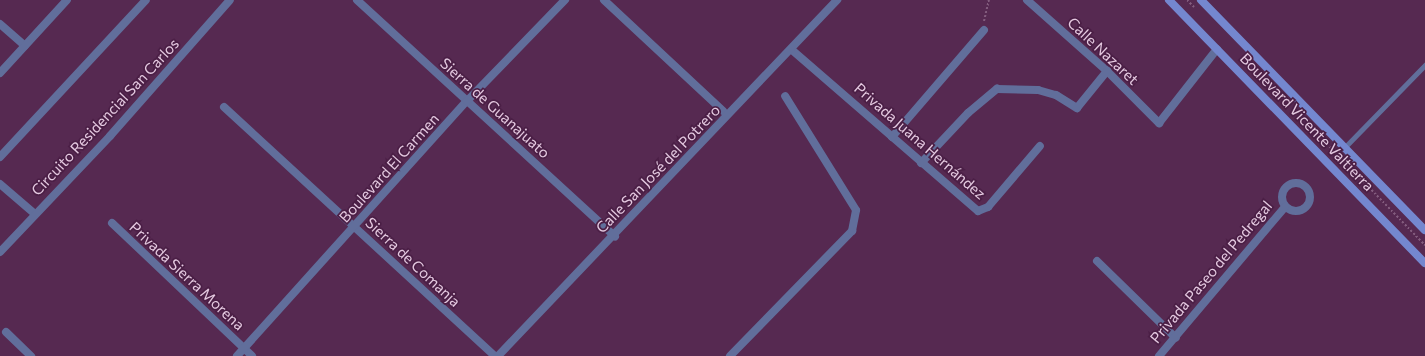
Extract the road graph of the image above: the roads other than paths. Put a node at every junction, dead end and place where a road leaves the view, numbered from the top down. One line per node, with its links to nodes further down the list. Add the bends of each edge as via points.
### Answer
1 (67, 0): 13 (street)
2 (146, 0): 26 (street)
3 (230, 0): 30 (street, Circuito Residencial San Carlos, via 110,136)
4 (357, 0): 20 (street, Sierra de Guanajuato)
5 (565, 0): 20 (street, Boulevard El Carmen)
6 (604, 0): 22 (street)
7 (837, 0): 15 (street, Calle San José del Potrero)
8 (1027, 0): 17 (street, Calle Nazaret)
9 (1168, 0): 14 (main road, Boulevard Vicente Valtierra)
10 (1201, 0): 25 (main road, Boulevard Vicente Valtierra)
11 (0, 24): 13 (street)
12 (984, 30): 23 (street)
13 (25, 46): 18 (street)
14 (1217, 49): 17 (street, Calle Nazaret, via 1159,123); 37 (main road, Boulevard Vicente Valtierra)
15 (792, 50): 23 (street, Privada Juana Hernández); 34 (street, Calle San José del Potrero)
16 (1425, 65): 25 (lane)
17 (1107, 71): 27 (street, via 1077,108 1056,95 1038,90 997,89 968,113)
18 (0, 73)
19 (785, 96): 45 (street, via 856,210 852,231)
20 (467, 101): 32 (street, Boulevard El Carmen); 34 (street, Sierra de Guanajuato)
21 (224, 107): 32 (street, Sierra de Comanja)
22 (723, 111)
23 (892, 137): 27 (street, Privada Juana Hernández)
24 (1040, 146): 27 (street, Privada Juana Hernández, via 982,211 974,208)
25 (1345, 147): 33 (main road, Boulevard Vicente Valtierra)
26 (0, 157)
27 (921, 163)
28 (0, 184): 30 (street)
29 (1285, 207): 39 (street, Privada Paseo del Pedregal)
30 (35, 214): 35 (street, Circuito Residencial San Carlos)
31 (112, 223): 40 (street, Privada Sierra Morena)
32 (355, 227): 40 (street, Boulevard El Carmen); 44 (street, Sierra de Comanja)
33 (1425, 230)
34 (615, 236): 44 (street, Calle San José del Potrero)
35 (0, 252)
36 (1097, 261): 39 (street)
37 (1425, 263)
38 (6, 332): 41 (street)
39 (1176, 338): 46 (street, Privada Paseo del Pedregal)
40 (244, 348): 42 (street, Boulevard El Carmen); 43 (street, Privada Sierra Morena)
41 (32, 356)
42 (237, 356)
43 (252, 356)
44 (497, 356)
45 (730, 356)
46 (1159, 356)

